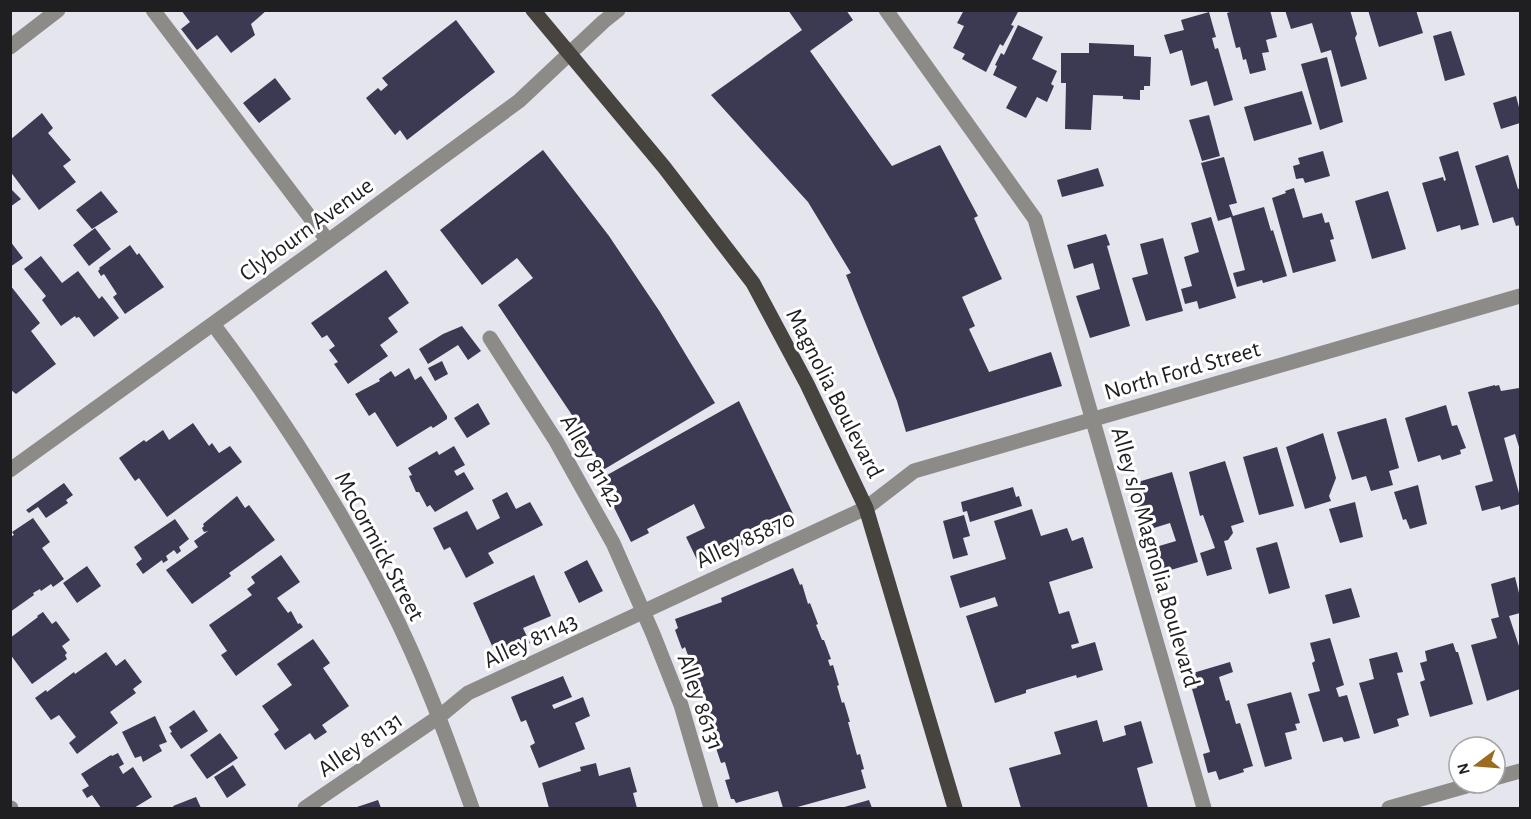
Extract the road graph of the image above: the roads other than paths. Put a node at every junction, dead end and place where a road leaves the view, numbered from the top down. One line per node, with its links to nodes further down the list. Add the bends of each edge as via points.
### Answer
1 (58, 10): 6 (street)
2 (153, 10): 8 (street)
3 (533, 10): 7 (main road, Magnolia Boulevard)
4 (618, 10): 7 (street, Clybourn Avenue)
5 (886, 10): 12 (street, Alley s/o Magnolia Boulevard, via 1035,219)
6 (10, 47)
7 (568, 54): 8 (street, Clybourn Avenue, via 519,100); 14 (main road, Magnolia Boulevard, via 664,167 753,283)
8 (328, 242): 10 (street, Clybourn Avenue)
9 (1521, 296): 12 (street, North Ford Street)
10 (213, 324): 13 (street, Clybourn Avenue); 16 (street, McCormick Street, via 324,488 388,602)
11 (490, 338): 15 (street, Alley 81142, via 556,441 613,543)
12 (1093, 420): 14 (street, North Ford Street, via 914,471); 22 (street, Alley s/o Magnolia Boulevard)
13 (10, 470)
14 (866, 508): 15 (street, Alley 85870); 21 (main road, Magnolia Boulevard)
15 (644, 611): 16 (street, Alley 81143, via 468,693); 20 (street, Alley 86131, via 681,705)
16 (440, 717): 18 (street, Alley 81131); 19 (street, McCormick Street)
17 (1447, 792): 23 (street)
18 (305, 808)
19 (472, 808)
20 (711, 808)
21 (955, 808)
22 (1204, 808)
23 (1389, 808)

